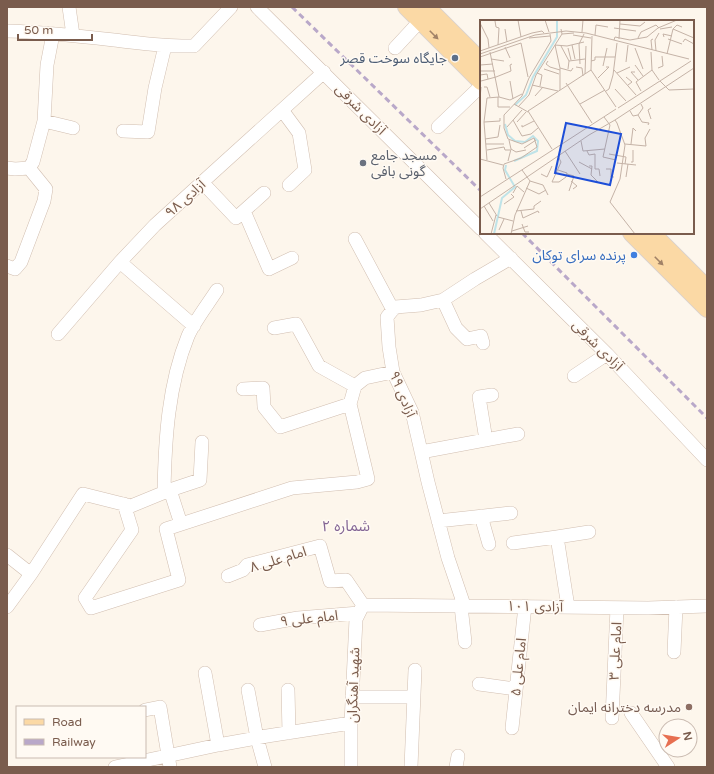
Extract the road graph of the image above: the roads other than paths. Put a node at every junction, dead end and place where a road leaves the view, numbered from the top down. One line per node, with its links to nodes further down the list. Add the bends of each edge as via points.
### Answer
1 (69, 7): 8 (street)
2 (231, 7): 9 (street, via 194,46)
3 (257, 7): 12 (street, آزادی شرقی)
4 (406, 7): 5 (main road)
5 (423, 14): 10 (street); 11 (main road); 13 (main road, one-way to 13)
6 (7, 31): 7 (street)
7 (53, 34): 8 (street); 16 (street, via 47,65)
8 (73, 35): 9 (street)
9 (165, 46): 19 (street, via 148,132)
10 (395, 48)
11 (480, 60)
12 (324, 72): 15 (street, آزادی ۹۸); 26 (street, آزادی شرقی)
13 (480, 81)
14 (480, 87): 17 (street)
15 (282, 110): 22 (street, آزادی ۹۸); 23 (street, via 299,133 305,170)
16 (44, 121): 18 (street); 21 (street)
17 (438, 127)
18 (73, 128)
19 (123, 131)
20 (7, 168): 21 (street)
21 (29, 168): 34 (street, via 46,189 44,201 21,262 15,270)
22 (202, 182): 25 (street, via 236,218); 33 (street, آزادی ۹۸, via 155,225)
23 (288, 185)
24 (264, 193): 25 (street)
25 (244, 211): 31 (street, via 270,269)
26 (480, 228)
27 (486, 234): 32 (street, آزادی شرقی)
28 (632, 234): 38 (main road, one-way to 38)
29 (653, 234): 35 (main road)
30 (355, 239): 39 (street)
31 (292, 258)
32 (511, 258): 37 (street); 44 (street, آزادی شرقی)
33 (120, 262): 40 (street); 42 (street, آزادی ۹۸)
34 (7, 266)
35 (707, 288)
36 (217, 290): 40 (street)
37 (444, 300): 39 (street, via 395,307); 43 (street, via 456,328 467,339 481,336)
38 (707, 309)
39 (393, 310): 45 (street, آزادی ٩٩, via 387,317)
40 (194, 326): 56 (street, via 176,370 165,463)
41 (274, 328): 47 (street, via 296,324 319,366)
42 (58, 334)
43 (483, 343)
44 (607, 354): 46 (street); 55 (street, آزادی شرقی)
45 (392, 372): 47 (street, via 365,378); 54 (street, آزادی ٩٩, via 412,412)
46 (574, 376)
47 (355, 386): 50 (street)
48 (243, 389): 50 (street, via 263,388 264,407 280,427)
49 (492, 394): 52 (street, via 479,397)
50 (350, 404): 61 (street, via 368,479 292,488)
51 (518, 434): 52 (street)
52 (486, 440): 54 (street)
53 (202, 442): 56 (street, via 200,480)
54 (421, 452): 60 (street, آزادی ٩٩)
55 (707, 460)
56 (167, 491): 57 (street, via 131,506); 61 (street)
57 (124, 504): 61 (street, via 132,530 85,598 91,608 179,580 166,529); 67 (street, via 83,494)
58 (511, 513): 59 (street)
59 (482, 516): 60 (street); 65 (street)
60 (438, 521): 69 (street, آزادی ٩٩)
61 (181, 524)
62 (589, 532): 63 (street)
63 (557, 537): 64 (street); 73 (street)
64 (513, 543)
65 (489, 544)
66 (7, 555): 67 (street)
67 (31, 574): 72 (street)
68 (228, 576): 76 (street, امام علی ۸, via 244,570 247,565 320,546 330,581 346,580)
69 (463, 605): 70 (street, آزادی ۱۰۱); 76 (street, آزادی ۱۰۱); 78 (street, آزادی ٩٩)
70 (525, 606): 73 (street, آزادی ۱۰۱); 83 (street, امام علی ۵)
71 (707, 606): 74 (street, آزادی ۱۰۱)
72 (7, 607)
73 (568, 607): 75 (street, آزادی ۱۰۱)
74 (676, 607): 75 (street, آزادی ۱۰۱); 79 (street)
75 (618, 608): 90 (street, امام علی ۳)
76 (361, 609): 77 (street, امام علی ۹); 86 (street, شهید آهنگران, via 356,619)
77 (260, 625)
78 (465, 642)
79 (674, 652)
80 (415, 670): 87 (street)
81 (205, 673): 95 (street)
82 (479, 684): 83 (street)
83 (516, 689): 92 (street, امام علی ۵)
84 (248, 690): 94 (street)
85 (288, 690): 93 (street)
86 (352, 697): 87 (street); 91 (street, شهید آهنگران)
87 (414, 697): 100 (street)
88 (146, 710): 96 (street, via 160,707)
89 (631, 713): 101 (street)
90 (612, 718)
91 (351, 723): 93 (street); 99 (street, شهید آهنگران)
92 (512, 728)
93 (289, 732): 94 (street)
94 (257, 738): 95 (street); 98 (street)
95 (218, 745): 96 (street)
96 (169, 761): 97 (street)
97 (115, 767)
98 (265, 767)
99 (351, 767)
100 (411, 767)
101 (668, 767)

